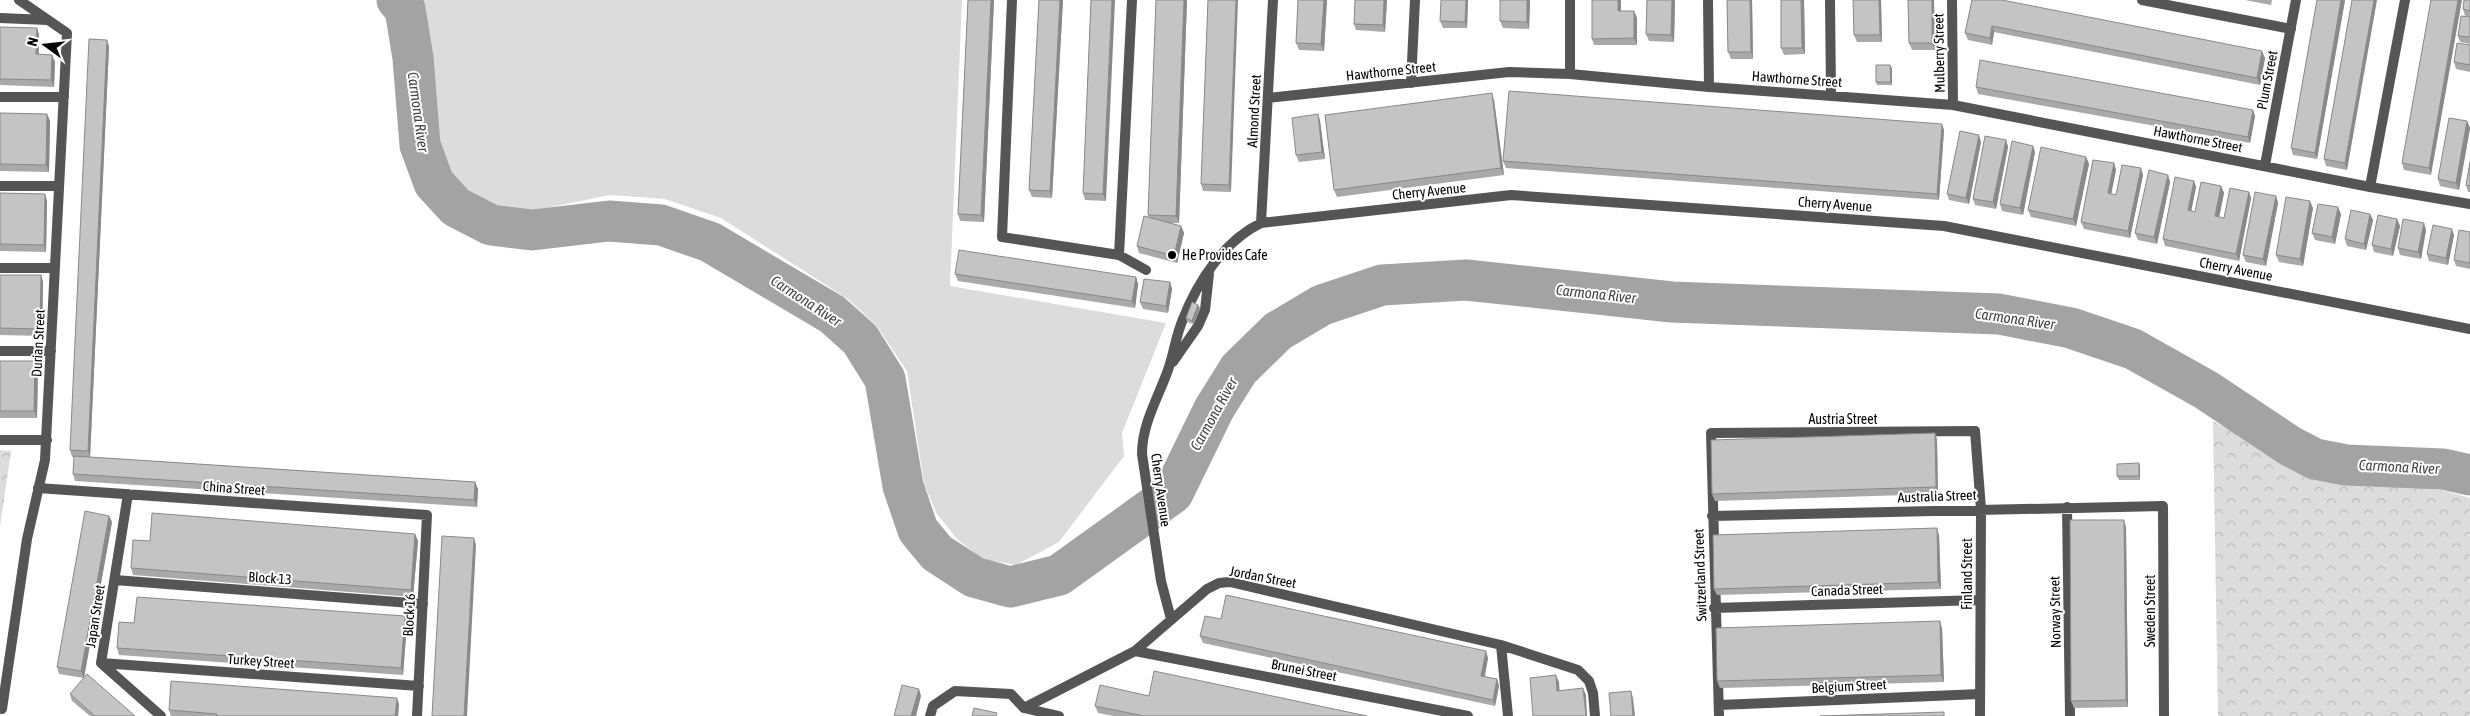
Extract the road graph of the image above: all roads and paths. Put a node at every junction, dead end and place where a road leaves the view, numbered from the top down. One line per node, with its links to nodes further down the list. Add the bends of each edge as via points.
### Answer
1 (19, 0): 14 (street, Durian Street)
2 (1012, 0): 30 (street, via 1002,237)
3 (1132, 0): 30 (street)
4 (1272, 0): 22 (street, Almond Street)
5 (1415, 0): 17 (street)
6 (1570, 0): 16 (street)
7 (1708, 0): 18 (street)
8 (1830, 0): 19 (street)
9 (1952, 0): 23 (street, Mulberry Street)
10 (2142, 0): 15 (street)
11 (2296, 0): 15 (street, Plum Street)
12 (2405, 0): 27 (street)
13 (0, 18): 14 (street)
14 (48, 20): 20 (street, Durian Street, via 67,33)
15 (2291, 28): 24 (street, Plum Street)
16 (1570, 74): 17 (street, Hawthorne Street, via 1510,72); 18 (street, Hawthorne Street)
17 (1411, 83): 22 (street, Hawthorne Street)
18 (1709, 87): 19 (street, Hawthorne Street)
19 (1831, 94): 23 (street, Hawthorne Street)
20 (64, 97): 21 (street); 26 (street, Durian Street)
21 (0, 98)
22 (1268, 98): 29 (street, Almond Street)
23 (1953, 105): 24 (street, Hawthorne Street)
24 (2265, 166): 27 (street, Hawthorne Street)
25 (0, 186): 26 (street)
26 (60, 186): 32 (street, Durian Street)
27 (2370, 187): 28 (street, Hawthorne Street)
28 (2470, 204)
29 (1261, 223): 34 (street, Cherry Avenue, via 1232,241); 35 (street, Cherry Avenue, via 1511,196 1944,226)
30 (1120, 255): 33 (street)
31 (0, 268): 32 (street)
32 (55, 268): 37 (street, Durian Street)
33 (1146, 270)
34 (1210, 271): 38 (street, Cherry Avenue, via 1182,320); 38 (street, Cherry Avenue, via 1205,310 1198,326)
35 (2470, 329)
36 (0, 351): 37 (street)
37 (51, 351): 42 (street, Durian Street)
38 (1168, 369): 54 (street, Cherry Avenue, via 1142,436 1142,454 1161,581)
39 (1975, 431): 40 (street, Austria Street); 47 (street, Finland Street)
40 (1711, 433): 49 (street, Switzerland Street)
41 (0, 440): 42 (street)
42 (47, 440): 43 (street, Durian Street)
43 (38, 488): 44 (street, China Street); 60 (street, Durian Street, via 15,615)
44 (128, 494): 48 (street, China Street); 50 (street, Japan Street)
45 (2163, 506): 46 (street, Australia Street); 72 (street, Sweden Street)
46 (2067, 507): 47 (street, Australia Street); 71 (street, Norway Street)
47 (1981, 509): 49 (street, Australia Street); 51 (street, Finland Street)
48 (427, 515): 52 (street, Block 16)
49 (1712, 516): 53 (street, Switzerland Street)
50 (115, 580): 52 (street, Block 13); 57 (street, Japan Street)
51 (1980, 600): 53 (street, Canada Street); 59 (street, Finland Street)
52 (423, 604): 58 (street, Block 16)
53 (1714, 608): 61 (street, Switzerland Street)
54 (1171, 619): 55 (street, Jordan Street, via 1207,589 1230,582); 56 (street, Jordan Street)
55 (1501, 645): 68 (street); 69 (street, Jordan Street, via 1578,670 1589,681)
56 (1135, 651): 62 (street, Jordan Street); 67 (street, Brunei Street)
57 (101, 664): 58 (street, Turkey Street); 63 (street, Japan Street)
58 (419, 686): 64 (street, Block 16)
59 (1980, 694): 61 (street, Belgium Street); 70 (street, Finland Street)
60 (4, 711)
61 (1719, 711)
62 (1023, 712): 65 (street, via 1011,694 955,691 933,706); 66 (street)
63 (161, 716)
64 (417, 716)
65 (930, 716)
66 (1059, 716)
67 (1468, 716)
68 (1508, 716)
69 (1596, 716)
70 (1980, 716)
71 (2070, 716)
72 (2164, 716)

